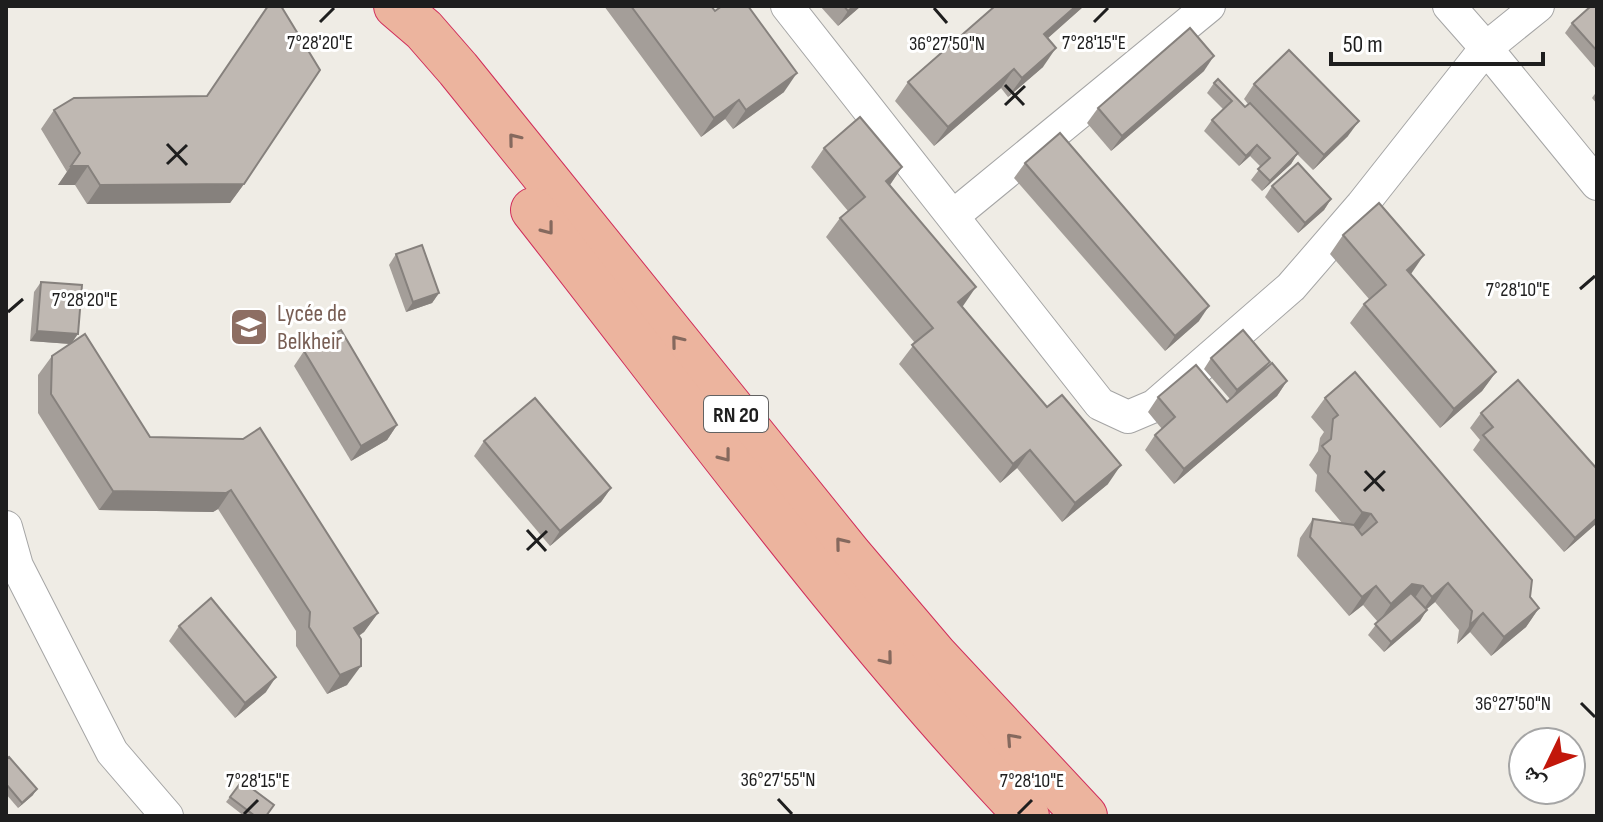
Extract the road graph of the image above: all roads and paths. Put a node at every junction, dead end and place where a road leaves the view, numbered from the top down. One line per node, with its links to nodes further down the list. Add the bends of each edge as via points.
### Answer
1 (393, 6): 11 (highway, RN 20, one-way to 11, via 422,67 824,582); 12 (highway, RN 20, one-way to 1, via 925,644 442,49)
2 (787, 6): 8 (street)
3 (1209, 6): 8 (street)
4 (1449, 6): 6 (street)
5 (1538, 6): 6 (street)
6 (1486, 48): 7 (street); 8 (street, via 1291,287 1154,406 1128,417 1100,404)
7 (1597, 184)
8 (953, 216)
9 (6, 527): 10 (street, via 17,566 112,752)
10 (167, 816)
11 (1027, 816)
12 (1085, 816)

